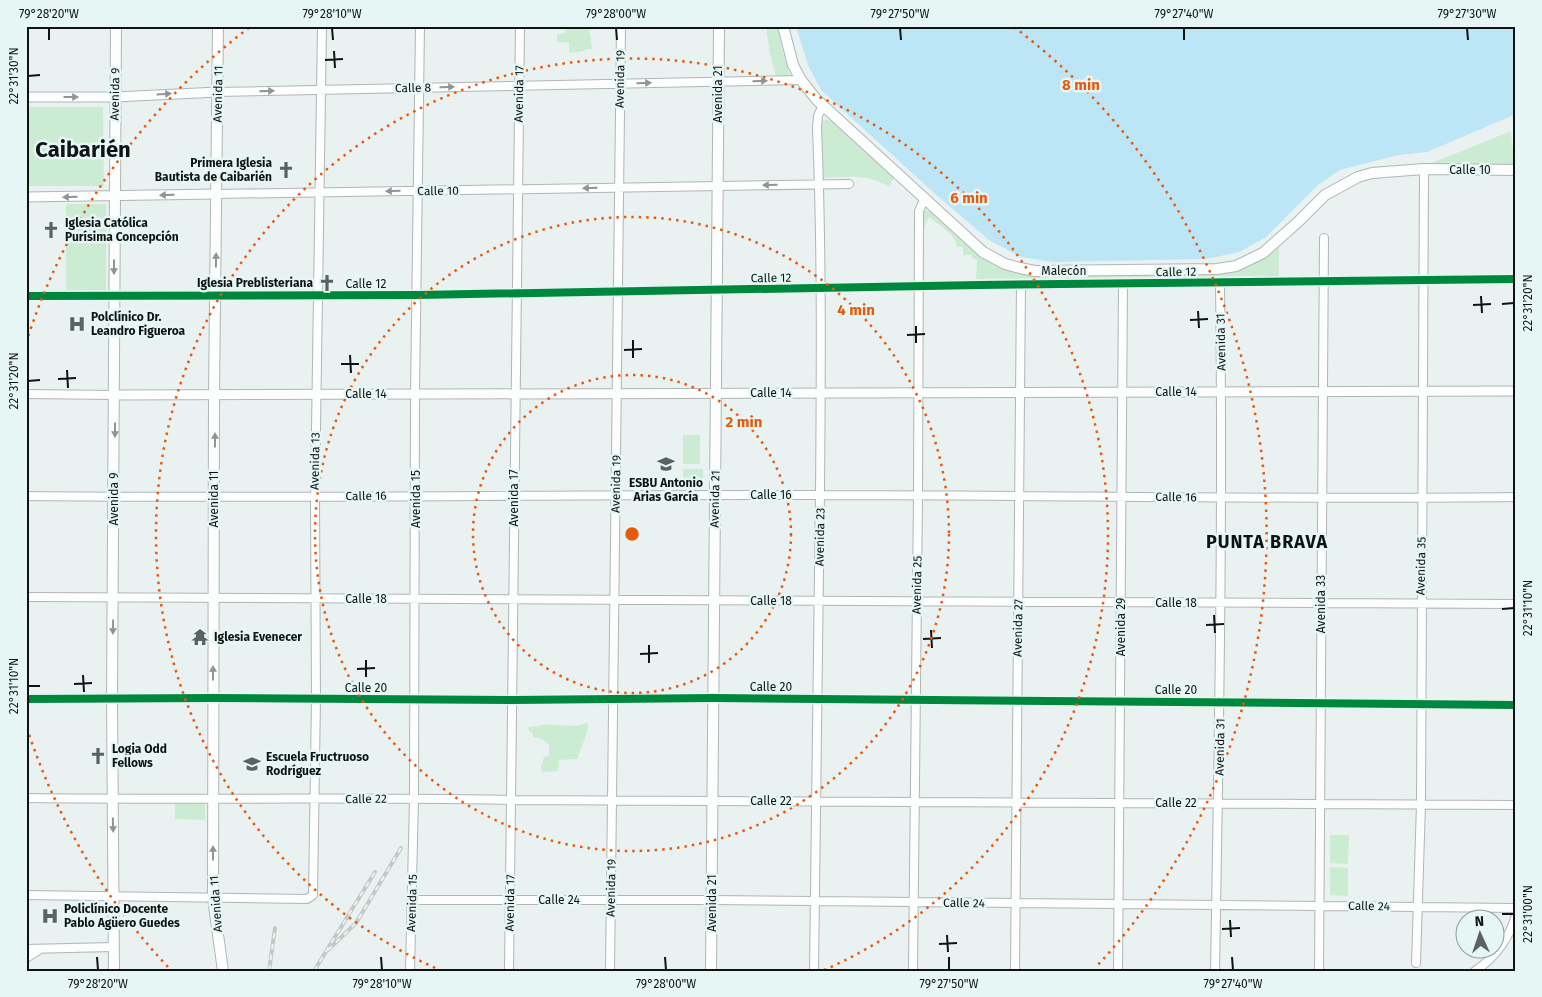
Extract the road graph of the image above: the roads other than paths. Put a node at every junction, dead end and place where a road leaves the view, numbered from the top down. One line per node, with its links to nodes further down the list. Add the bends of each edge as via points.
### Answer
1 (116, 26): 17 (main road, Avenida 9)
2 (218, 26): 15 (main road, Avenida 11)
3 (322, 26): 14 (street, Avenida 13)
4 (420, 26): 13 (street, Avenida 15)
5 (520, 26): 12 (street, Avenida 17)
6 (621, 26): 11 (street, Avenida 19)
7 (719, 26): 10 (main road, Avenida 21)
8 (783, 26): 9 (main road, Malecón, via 793,65)
9 (801, 80): 10 (street, Calle 8, one-way to 9); 18 (main road, Malecón)
10 (718, 82): 11 (street, Calle 8, one-way to 10); 23 (main road, Avenida 21)
11 (620, 84): 12 (street, Calle 8); 24 (street, Avenida 19)
12 (519, 86): 13 (street, Calle 8, one-way to 12); 25 (street, Avenida 17)
13 (419, 88): 14 (street, Calle 8); 26 (street, Avenida 15)
14 (321, 90): 15 (street, Calle 8, one-way to 14); 27 (street, Avenida 13)
15 (218, 92): 17 (street, Calle 8, one-way to 15); 28 (main road, Avenida 11)
16 (26, 97): 17 (street, Calle 8, one-way to 17)
17 (115, 97): 29 (main road, Avenida 9)
18 (823, 105): 21 (street, Avenida 23, via 817,128); 31 (main road, Malecón)
19 (1424, 169): 20 (main road, Calle 10); 31 (main road, Malecón, via 1372,173 1344,183 1325,195 1263,253 1236,266 1217,269 1052,271 1020,268 983,252); 33 (street, Avenida 35)
20 (1516, 170)
21 (819, 184): 22 (street, Calle 10); 23 (street, Calle 10, one-way to 23); 40 (street, Avenida 23)
22 (849, 184)
23 (718, 186): 24 (street, Calle 10); 41 (main road, Avenida 21)
24 (619, 188): 25 (street, Calle 10, one-way to 25); 42 (street, Avenida 19)
25 (518, 189): 26 (street, Calle 10); 43 (street, Avenida 17)
26 (418, 191): 27 (street, Calle 10, one-way to 27); 45 (street, Avenida 15)
27 (320, 193): 28 (street, Calle 10); 44 (street, Avenida 13)
28 (216, 194): 29 (street, Calle 10, one-way to 29); 48 (main road, Avenida 11, one-way to 28)
29 (114, 196): 30 (street, Calle 10, one-way to 30); 47 (main road, Avenida 9, one-way to 47)
30 (26, 197)
31 (924, 200): 39 (street, Avenida 25, via 919,211)
32 (1324, 238): 35 (street, Avenida 33)
33 (1424, 279): 34 (street, Calle 12); 35 (street, Calle 12); 50 (street, Avenida 35)
34 (1516, 279)
35 (1324, 281): 36 (street, Calle 12); 49 (street, Avenida 33)
36 (1220, 282): 38 (street, Calle 12); 55 (street, Avenida 31)
37 (1021, 284): 38 (street, Calle 12); 39 (street, Calle 12); 53 (street, Avenida 27)
38 (1123, 284): 54 (street, Avenida 29)
39 (919, 287): 40 (street, Calle 12); 52 (street, Avenida 25)
40 (821, 289): 41 (street, Calle 12); 58 (street, Avenida 23)
41 (717, 290): 42 (street, Calle 12); 57 (main road, Avenida 21)
42 (617, 292): 43 (street, Calle 12); 56 (street, Avenida 19)
43 (518, 294): 45 (street, Calle 12); 63 (street, Avenida 17)
44 (318, 295): 45 (street, Calle 12); 48 (street, Calle 12); 61 (street, Avenida 13)
45 (418, 295): 62 (street, Avenida 15)
46 (26, 296): 47 (street, Calle 12)
47 (115, 296): 48 (street, Calle 12); 64 (main road, Avenida 9)
48 (215, 296): 60 (main road, Avenida 11)
49 (1323, 391): 50 (street, Calle 14); 55 (street, Calle 14); 79 (street, Avenida 33)
50 (1423, 391): 51 (street, Calle 14); 80 (street, Avenida 35)
51 (1516, 391)
52 (919, 392): 53 (street, Calle 14); 58 (street, Calle 14); 70 (street, Avenida 25)
53 (1020, 392): 54 (street, Calle 14); 72 (street, Avenida 27)
54 (1122, 392): 55 (street, Calle 14); 73 (street, Avenida 29)
55 (1222, 392): 77 (street, Avenida 31)
56 (617, 393): 57 (street, Calle 14); 63 (street, Calle 14); 67 (street, Avenida 19)
57 (716, 393): 58 (street, Calle 14); 68 (main road, Avenida 21)
58 (821, 393): 69 (street, Avenida 23)
59 (26, 394): 64 (street, Calle 14)
60 (214, 394): 61 (street, Calle 14); 64 (street, Calle 14); 75 (main road, Avenida 11, one-way to 60)
61 (316, 394): 62 (street, Calle 14); 76 (street, Avenida 13)
62 (415, 394): 63 (street, Calle 14); 65 (street, Avenida 15)
63 (515, 394): 66 (street, Avenida 17)
64 (115, 395): 74 (main road, Avenida 9, one-way to 74)
65 (416, 495): 66 (street, Calle 16); 76 (street, Calle 16); 85 (street, Avenida 15)
66 (514, 495): 67 (street, Calle 16); 86 (street, Avenida 17)
67 (616, 495): 68 (street, Calle 16); 87 (street, Avenida 19)
68 (715, 495): 69 (street, Calle 16); 88 (main road, Avenida 21)
69 (820, 495): 70 (street, Calle 16); 89 (street, Avenida 23)
70 (918, 495): 72 (street, Calle 16); 90 (street, Avenida 25)
71 (26, 496): 74 (street, Calle 16)
72 (1019, 496): 73 (street, Calle 16); 91 (street, Avenida 27)
73 (1122, 496): 77 (street, Calle 16); 92 (street, Avenida 29)
74 (114, 497): 75 (street, Calle 16); 82 (main road, Avenida 9)
75 (215, 497): 76 (street, Calle 16); 83 (main road, Avenida 11)
76 (315, 497): 84 (street, Avenida 13)
77 (1222, 497): 79 (street, Calle 16); 93 (street, Avenida 31)
78 (1516, 497): 80 (street, Calle 16)
79 (1322, 498): 80 (street, Calle 16); 94 (street, Avenida 33)
80 (1422, 498): 95 (street, Avenida 35)
81 (26, 598): 82 (street, Calle 18)
82 (113, 598): 83 (street, Calle 18); 100 (main road, Avenida 9, one-way to 100)
83 (213, 598): 84 (street, Calle 18); 97 (main road, Avenida 11, one-way to 83)
84 (316, 599): 85 (street, Calle 18); 101 (street, Avenida 13)
85 (416, 599): 86 (street, Calle 18); 104 (street, Avenida 15)
86 (514, 600): 87 (street, Calle 18); 105 (street, Avenida 17)
87 (615, 600): 88 (street, Calle 18); 102 (street, Avenida 19)
88 (714, 601): 89 (street, Calle 18); 98 (main road, Avenida 21)
89 (819, 601): 90 (street, Calle 18); 103 (street, Avenida 23)
90 (916, 602): 91 (street, Calle 18); 106 (street, Avenida 25)
91 (1018, 602): 92 (street, Calle 18); 107 (street, Avenida 27)
92 (1121, 602): 93 (street, Calle 18); 108 (street, Avenida 29)
93 (1220, 603): 94 (street, Calle 18); 109 (street, Avenida 31)
94 (1321, 603): 95 (street, Calle 18); 110 (street, Avenida 33)
95 (1421, 604): 96 (street, Calle 18); 111 (street, Avenida 35)
96 (1516, 604)
97 (212, 698): 100 (street, Calle 20); 101 (street, Calle 20); 116 (main road, Avenida 11)
98 (714, 698): 102 (street, Calle 20); 103 (street, Calle 20); 120 (main road, Avenida 21)
99 (26, 699): 100 (street, Calle 20)
100 (112, 699): 115 (main road, Avenida 9)
101 (316, 699): 104 (street, Calle 20); 117 (street, Avenida 13)
102 (614, 699): 105 (street, Calle 20); 119 (street, Avenida 19)
103 (818, 699): 106 (street, Calle 20); 121 (street, Avenida 23)
104 (415, 700): 105 (street, Calle 20); 114 (street, Avenida 15)
105 (513, 700): 118 (street, Avenida 17)
106 (916, 700): 107 (street, Calle 20); 122 (street, Avenida 25)
107 (1018, 700): 108 (street, Calle 20); 123 (street, Avenida 27)
108 (1120, 701): 109 (street, Calle 20); 124 (street, Avenida 29)
109 (1220, 702): 110 (street, Calle 20); 125 (street, Avenida 31)
110 (1321, 703): 111 (street, Calle 20); 126 (street, Avenida 33)
111 (1421, 704): 112 (street, Calle 20); 127 (street, Avenida 35)
112 (1516, 705)
113 (26, 798): 115 (street, Calle 22)
114 (414, 798): 117 (street, Calle 22); 118 (street, Calle 22); 132 (street, Avenida 15)
115 (113, 799): 116 (street, Calle 22); 130 (main road, Avenida 9, one-way to 130)
116 (214, 799): 117 (street, Calle 22); 131 (main road, Avenida 11, one-way to 116)
117 (314, 799): 131 (street, Avenida 13, via 313,896)
118 (511, 800): 119 (street, Calle 22); 135 (street, Avenida 17)
119 (613, 800): 120 (street, Calle 22); 133 (street, Avenida 19)
120 (712, 800): 121 (street, Calle 22); 134 (main road, Avenida 21)
121 (816, 801): 122 (street, Calle 22); 136 (street, Avenida 23)
122 (914, 801): 123 (street, Calle 22); 137 (street, Avenida 25)
123 (1017, 802): 124 (street, Calle 22); 138 (street, Avenida 27)
124 (1119, 802): 125 (street, Calle 22); 140 (street, Avenida 29)
125 (1219, 803): 126 (street, Calle 22); 139 (street, Avenida 31)
126 (1320, 803): 127 (street, Calle 22); 141 (street, Avenida 33)
127 (1421, 804): 128 (street, Calle 22); 142 (street, Avenida 35)
128 (1516, 805)
129 (26, 895): 130 (street)
130 (114, 897): 131 (street); 145 (main road, Avenida 9)
131 (213, 898): 151 (main road, Avenida 11)
132 (412, 900): 135 (street, Calle 24); 152 (street, Avenida 15)
133 (611, 900): 134 (street, Calle 24); 135 (street, Calle 24); 154 (street, Avenida 19)
134 (712, 900): 136 (street, Calle 24); 155 (main road, Avenida 21)
135 (510, 901): 153 (street, Avenida 17)
136 (814, 901): 137 (street, Calle 24); 156 (street, Avenida 23)
137 (914, 902): 138 (street, Calle 24); 157 (street, Avenida 25)
138 (1016, 904): 140 (street, Calle 24); 158 (street, Avenida 27)
139 (1216, 904): 140 (street, Calle 24); 141 (street, Calle 24); 160 (street, Avenida 31)
140 (1119, 905): 159 (street, Avenida 29)
141 (1319, 905): 142 (street, Calle 24); 161 (street, Avenida 33)
142 (1418, 906): 143 (street, Calle 24); 149 (street, Avenida 35)
143 (1516, 908)
144 (1516, 914): 162 (street, via 1509,932 1493,956)
145 (114, 947): 146 (street); 150 (main road, Avenida 9)
146 (41, 949): 147 (street); 148 (street)
147 (26, 950)
148 (26, 958)
149 (1416, 963)
150 (114, 971)
151 (223, 971)
152 (410, 971)
153 (509, 971)
154 (610, 971)
155 (711, 971)
156 (814, 971)
157 (913, 971)
158 (1015, 971)
159 (1118, 971)
160 (1215, 971)
161 (1319, 971)
162 (1476, 971)

